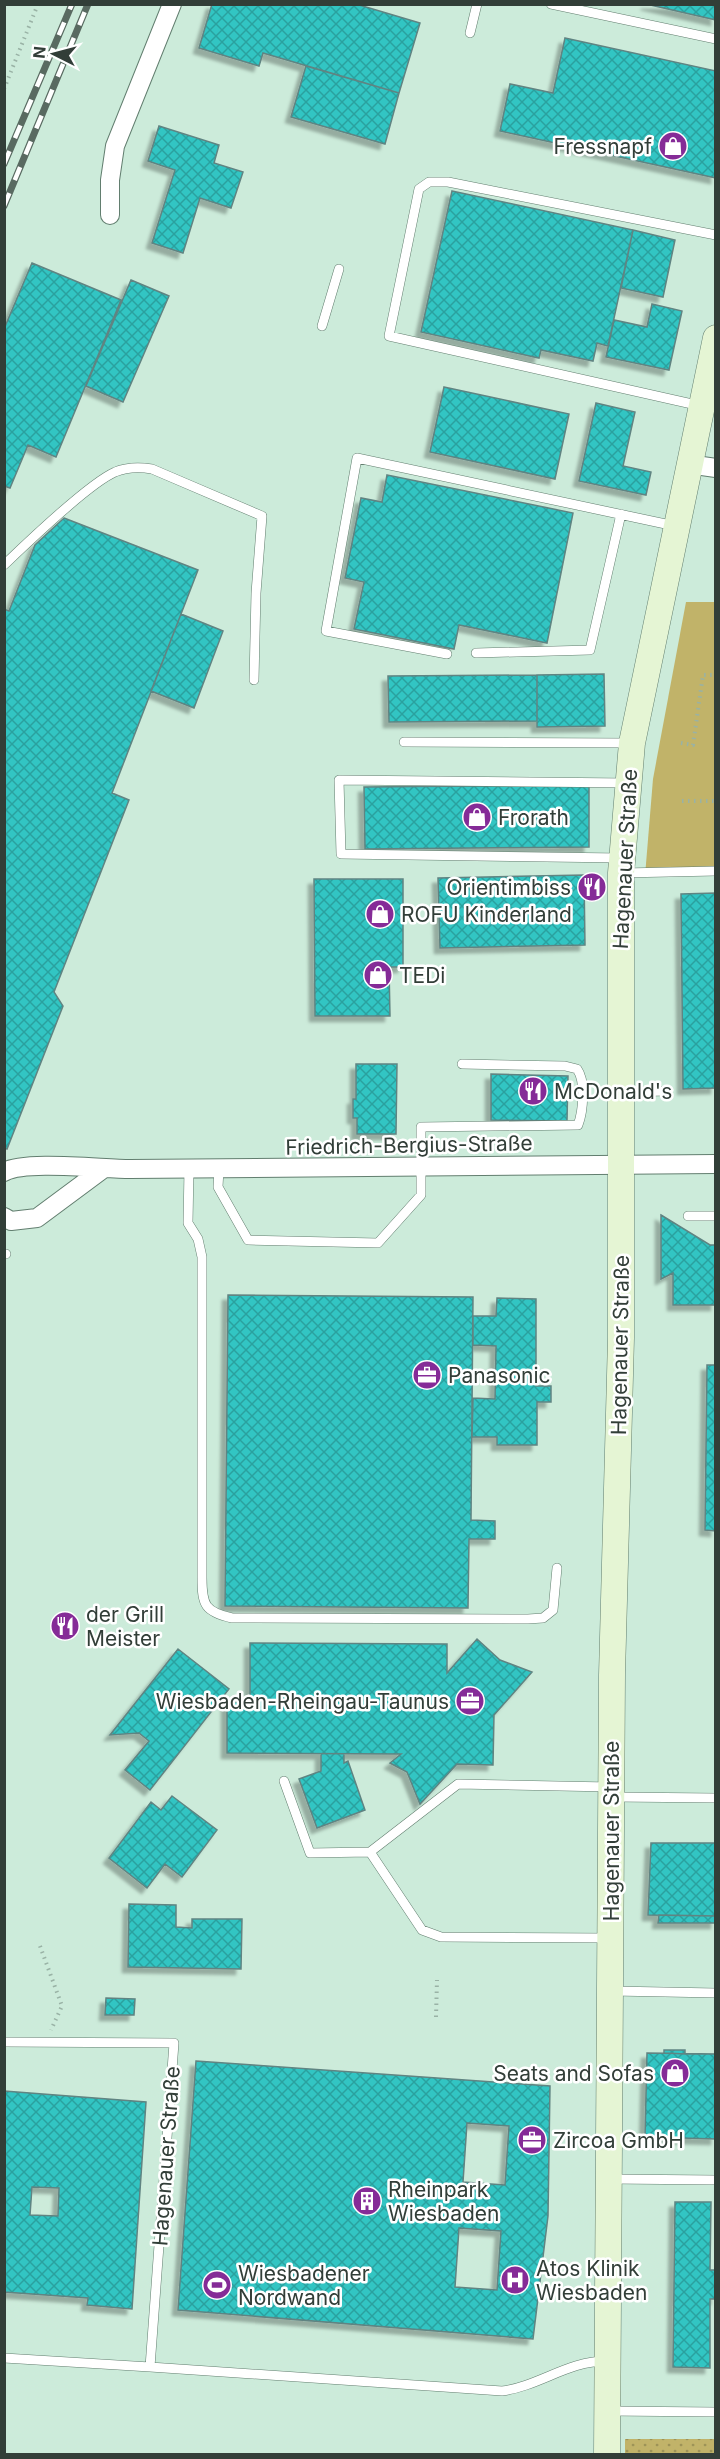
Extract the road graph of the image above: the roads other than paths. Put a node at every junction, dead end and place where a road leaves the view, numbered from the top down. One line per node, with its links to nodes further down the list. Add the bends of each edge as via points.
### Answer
1 (172, 4): 6 (street, via 115,146)
2 (477, 4): 4 (lane)
3 (551, 4): 5 (lane)
4 (470, 33)
5 (716, 39)
6 (110, 215)
7 (716, 235): 11 (lane, via 448,182 429,182 418,189 389,336)
8 (339, 269): 9 (lane)
9 (322, 327)
10 (716, 338): 11 (street, Hagenauer Straße)
11 (701, 406): 12 (street, Hagenauer Straße)
12 (688, 465): 13 (street); 15 (street, Hagenauer Straße)
13 (716, 468)
14 (621, 514): 15 (lane); 17 (lane, via 590,650); 18 (lane, via 357,458 326,631)
15 (675, 526): 21 (street, Hagenauer Straße)
16 (4, 565): 19 (lane, via 94,486 116,472 138,467 152,469 262,516)
17 (476, 653)
18 (447, 654)
19 (254, 680)
20 (404, 742): 21 (lane)
21 (632, 744): 22 (street, Hagenauer Straße)
22 (627, 783): 23 (street, Hagenauer Straße); 23 (lane, via 339,780 341,854)
23 (621, 866): 24 (lane); 27 (street, Hagenauer Straße)
24 (716, 872)
25 (462, 1064): 30 (lane, via 578,1069 582,1075 578,1125 421,1127)
26 (667, 1091): 27 (lane)
27 (620, 1092): 29 (street, Hagenauer Straße)
28 (716, 1164): 29 (street, Friedrich-Bergius-Straße)
29 (621, 1165): 30 (street, Friedrich-Bergius-Straße); 40 (street, Hagenauer Straße)
30 (421, 1167): 33 (street, Friedrich-Bergius-Straße); 33 (lane, via 421,1195 378,1243 248,1240 218,1187)
31 (103, 1169): 32 (street, Friedrich-Bergius-Straße); 34 (street, Friedrich-Bergius-Straße, via 19,1166); 37 (street, via 37,1218 11,1221)
32 (189, 1169): 33 (street, Friedrich-Bergius-Straße); 38 (lane, via 188,1223 198,1239 202,1257 202,1599 206,1606 232,1618 543,1618 553,1610)
33 (219, 1169)
34 (4, 1172)
35 (688, 1216): 36 (lane)
36 (716, 1216)
37 (4, 1217)
38 (557, 1568)
39 (284, 1781): 42 (lane, via 310,1853)
40 (612, 1792): 41 (lane); 42 (lane, via 458,1784); 43 (street, Hagenauer Straße)
41 (716, 1798)
42 (370, 1852): 43 (lane, via 417,1923 428,1933 441,1937)
43 (610, 1938): 44 (street, Hagenauer Straße)
44 (610, 1991): 45 (lane); 47 (street, Hagenauer Straße)
45 (716, 1993)
46 (4, 2042): 51 (lane, Hagenauer Straße, via 174,2043)
47 (607, 2179): 48 (lane); 50 (street, Hagenauer Straße)
48 (716, 2180)
49 (4, 2358): 51 (lane)
50 (607, 2361): 51 (lane, via 575,2364 522,2388 502,2391); 52 (street, Hagenauer Straße)
51 (150, 2367)
52 (607, 2411): 53 (lane); 54 (street, Hagenauer Straße)
53 (716, 2412)
54 (607, 2454)

